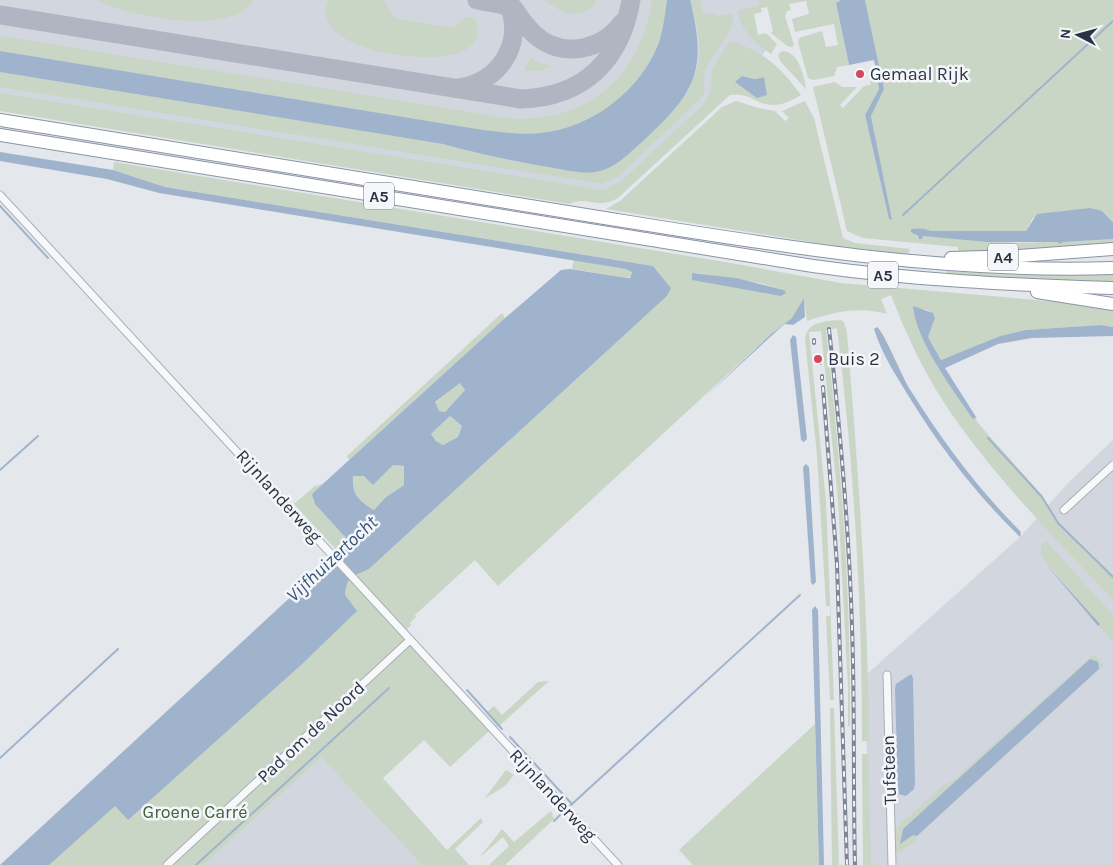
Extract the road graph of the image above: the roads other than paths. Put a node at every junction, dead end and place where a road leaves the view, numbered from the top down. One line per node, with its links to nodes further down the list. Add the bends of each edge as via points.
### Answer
1 (0, 120): 5 (highway, A5, via 803,250)
2 (0, 135): 7 (highway, A5, via 813,266)
3 (0, 195): 12 (street, Rijnlanderweg)
4 (1113, 249): 5 (highway, A4)
5 (894, 260): 6 (highway, A5, via 1013,269)
6 (1113, 268)
7 (1008, 285): 8 (highway, A5); 9 (highway, A5)
8 (1113, 288)
9 (1113, 304)
10 (1113, 465): 11 (street)
11 (1064, 510)
12 (410, 640): 14 (street, Pad om de Noord); 15 (street, Rijnlanderweg)
13 (887, 675): 16 (street, Tufsteen)
14 (167, 865)
15 (618, 865)
16 (892, 865)

